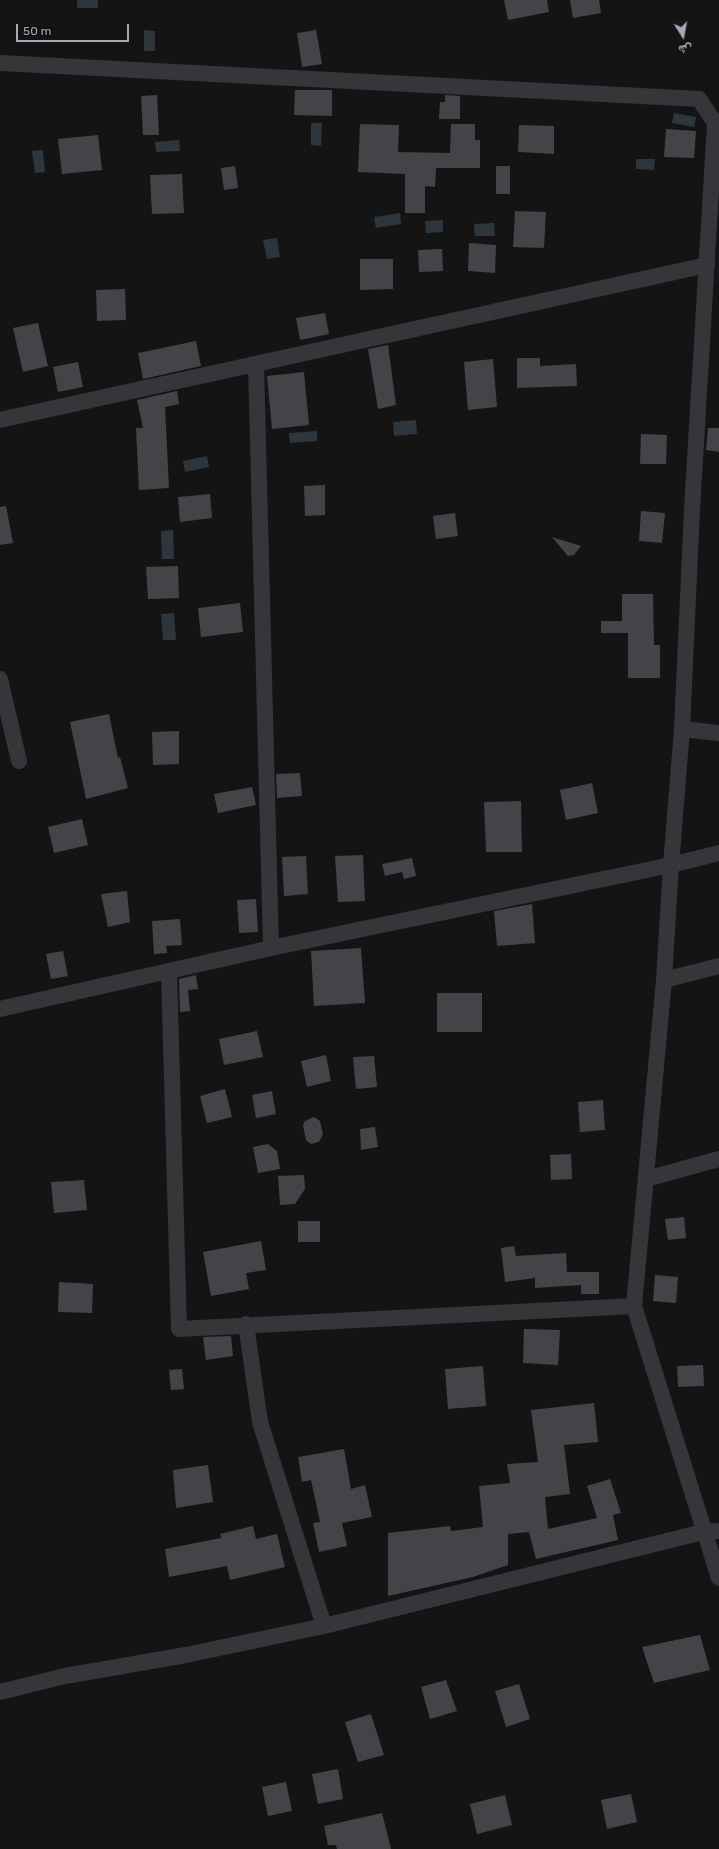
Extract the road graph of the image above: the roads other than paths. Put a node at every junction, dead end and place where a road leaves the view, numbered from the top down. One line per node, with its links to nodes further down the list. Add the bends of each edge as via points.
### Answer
1 (0, 63): 2 (street, via 699,99 715,123)
2 (707, 264): 3 (street); 6 (street)
3 (256, 364): 4 (street); 11 (street)
4 (0, 420)
5 (0, 679): 8 (street)
6 (682, 730): 7 (street); 10 (street)
7 (719, 733)
8 (18, 761)
9 (719, 853): 10 (street)
10 (671, 865): 11 (street); 14 (street)
11 (270, 948): 13 (street)
12 (719, 966): 14 (street)
13 (169, 971): 15 (street); 19 (street, via 179,1328)
14 (664, 980): 17 (street)
15 (0, 1009)
16 (719, 1159): 17 (street)
17 (646, 1179): 18 (street)
18 (634, 1306): 19 (street); 20 (street)
19 (246, 1324): 22 (street, via 260,1422)
20 (711, 1532): 21 (street); 22 (street)
21 (719, 1578)
22 (324, 1626): 23 (street, via 186,1655 65,1676)
23 (0, 1692)

